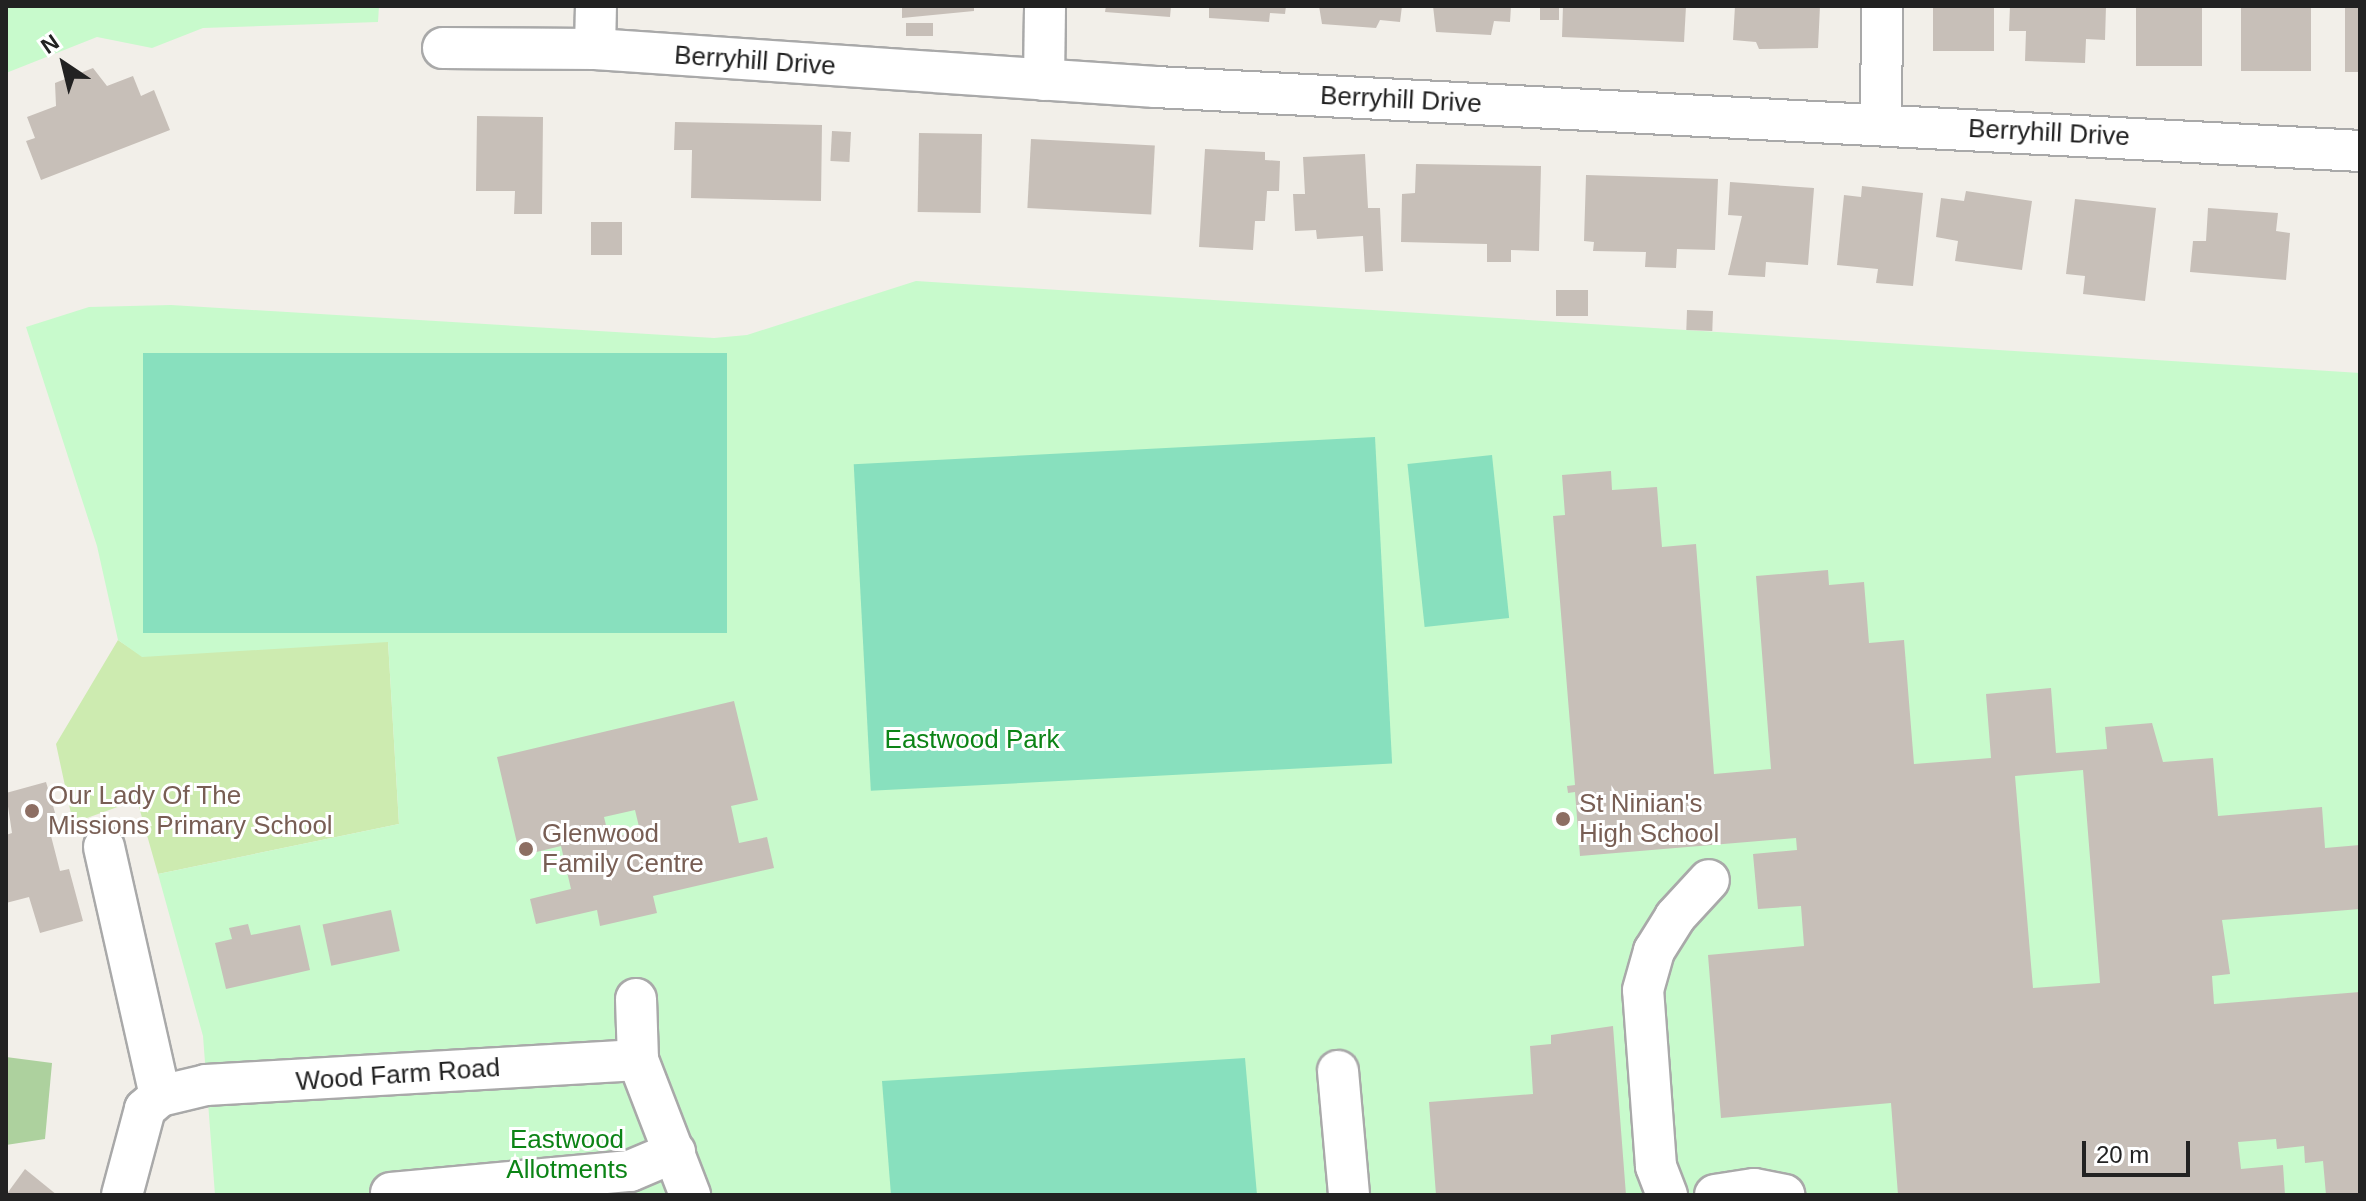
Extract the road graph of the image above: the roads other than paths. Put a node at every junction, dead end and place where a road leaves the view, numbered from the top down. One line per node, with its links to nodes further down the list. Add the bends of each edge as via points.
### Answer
1 (596, 6): 5 (street)
2 (1045, 6): 6 (street)
3 (1882, 6): 7 (street)
4 (443, 48): 5 (street, Berryhill Drive)
5 (595, 49): 6 (street, Berryhill Drive)
6 (1044, 80): 7 (street, Berryhill Drive)
7 (1881, 125): 8 (street, Berryhill Drive)
8 (2360, 151)
9 (104, 847): 14 (street)
10 (1709, 880): 20 (street, via 1661,939 1643,990 1656,1166)
11 (636, 999): 12 (street)
12 (638, 1060): 14 (street, Wood Farm Road, via 367,1080 206,1085); 15 (street)
13 (1338, 1071): 19 (street)
14 (160, 1096): 17 (street, via 145,1109)
15 (675, 1152): 16 (street, via 630,1171); 18 (street)
16 (391, 1193)
17 (122, 1195)
18 (690, 1195)
19 (1349, 1195)
20 (1667, 1195)
21 (1715, 1195): 22 (street, via 1754,1189)
22 (1784, 1195)

